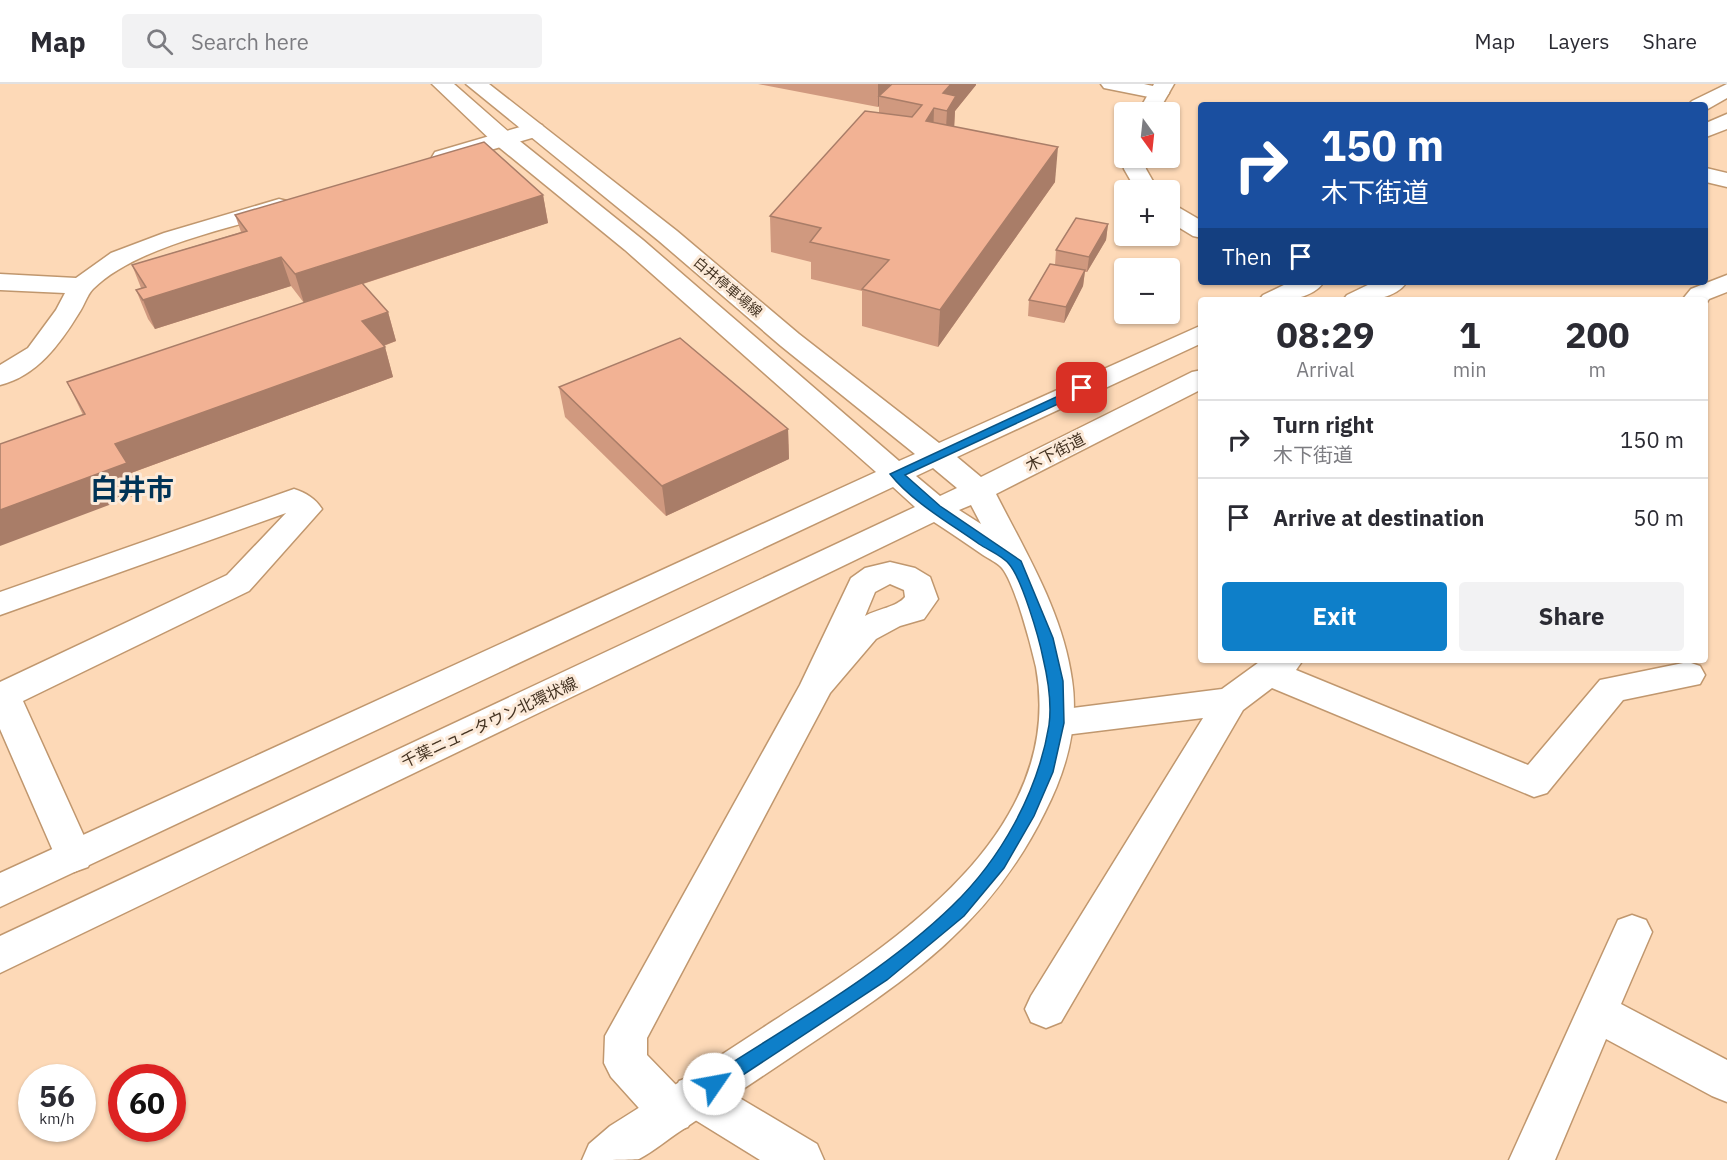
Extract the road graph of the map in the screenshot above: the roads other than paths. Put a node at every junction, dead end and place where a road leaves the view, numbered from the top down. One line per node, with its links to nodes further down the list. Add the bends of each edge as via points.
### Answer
1 (442, 84): 11 (main road, 白井停車場線)
2 (476, 84): 9 (main road, 白井停車場線)
3 (1111, 84): 4 (main road)
4 (1161, 88): 6 (main road)
5 (1727, 90): 7 (main road)
6 (1153, 102)
7 (1705, 102)
8 (1727, 120): 10 (main road)
9 (534, 130): 11 (main road); 29 (main road, 白井停車場線)
10 (1708, 130)
11 (503, 139): 12 (main road); 30 (main road, 白井停車場線, via 634,245)
12 (423, 163)
13 (1708, 175): 14 (main road)
14 (1727, 180)
15 (298, 200): 21 (main road, via 120,258)
16 (1180, 218): 17 (main road)
17 (1198, 229)
18 (0, 282): 21 (main road)
19 (1727, 283): 25 (main road)
20 (1388, 285): 24 (main road)
21 (81, 286): 27 (main road, via 37,354)
22 (1304, 288): 23 (main road)
23 (1280, 297)
24 (1362, 297)
25 (1698, 297)
26 (1198, 335): 29 (main road)
27 (0, 378)
28 (1198, 380): 31 (main road, 木下街道)
29 (935, 457): 30 (main road); 31 (main road, 白井停車場線)
30 (896, 474): 32 (main road); 41 (main road)
31 (979, 490): 32 (main road, 千葉ニュータウン北環状線); 33 (main road)
32 (936, 509): 33 (main road); 44 (main road, 千葉ニュータウン北環状線)
33 (1015, 561): 40 (main road, via 1046,638 1055,681)
34 (0, 604): 38 (main road, via 294,499 307,509 238,583)
35 (1277, 666): 36 (main road, via 1534,783 1612,689); 39 (main road)
36 (1688, 675)
37 (817, 685): 48 (main road, via 626,1036 626,1063)
38 (1, 696): 41 (main road)
39 (1231, 701): 40 (main road); 45 (main road)
40 (1057, 723): 48 (main road, via 1045,772 1026,816 999,863 958,911 881,975)
41 (74, 856): 42 (main road)
42 (0, 891)
43 (1632, 932): 46 (main road)
44 (0, 955)
45 (1046, 1009)
46 (1597, 1012): 47 (main road); 51 (main road)
47 (1727, 1082)
48 (684, 1104): 49 (main road, via 626,1141); 50 (main road)
49 (605, 1160)
50 (801, 1160)
51 (1532, 1160)

